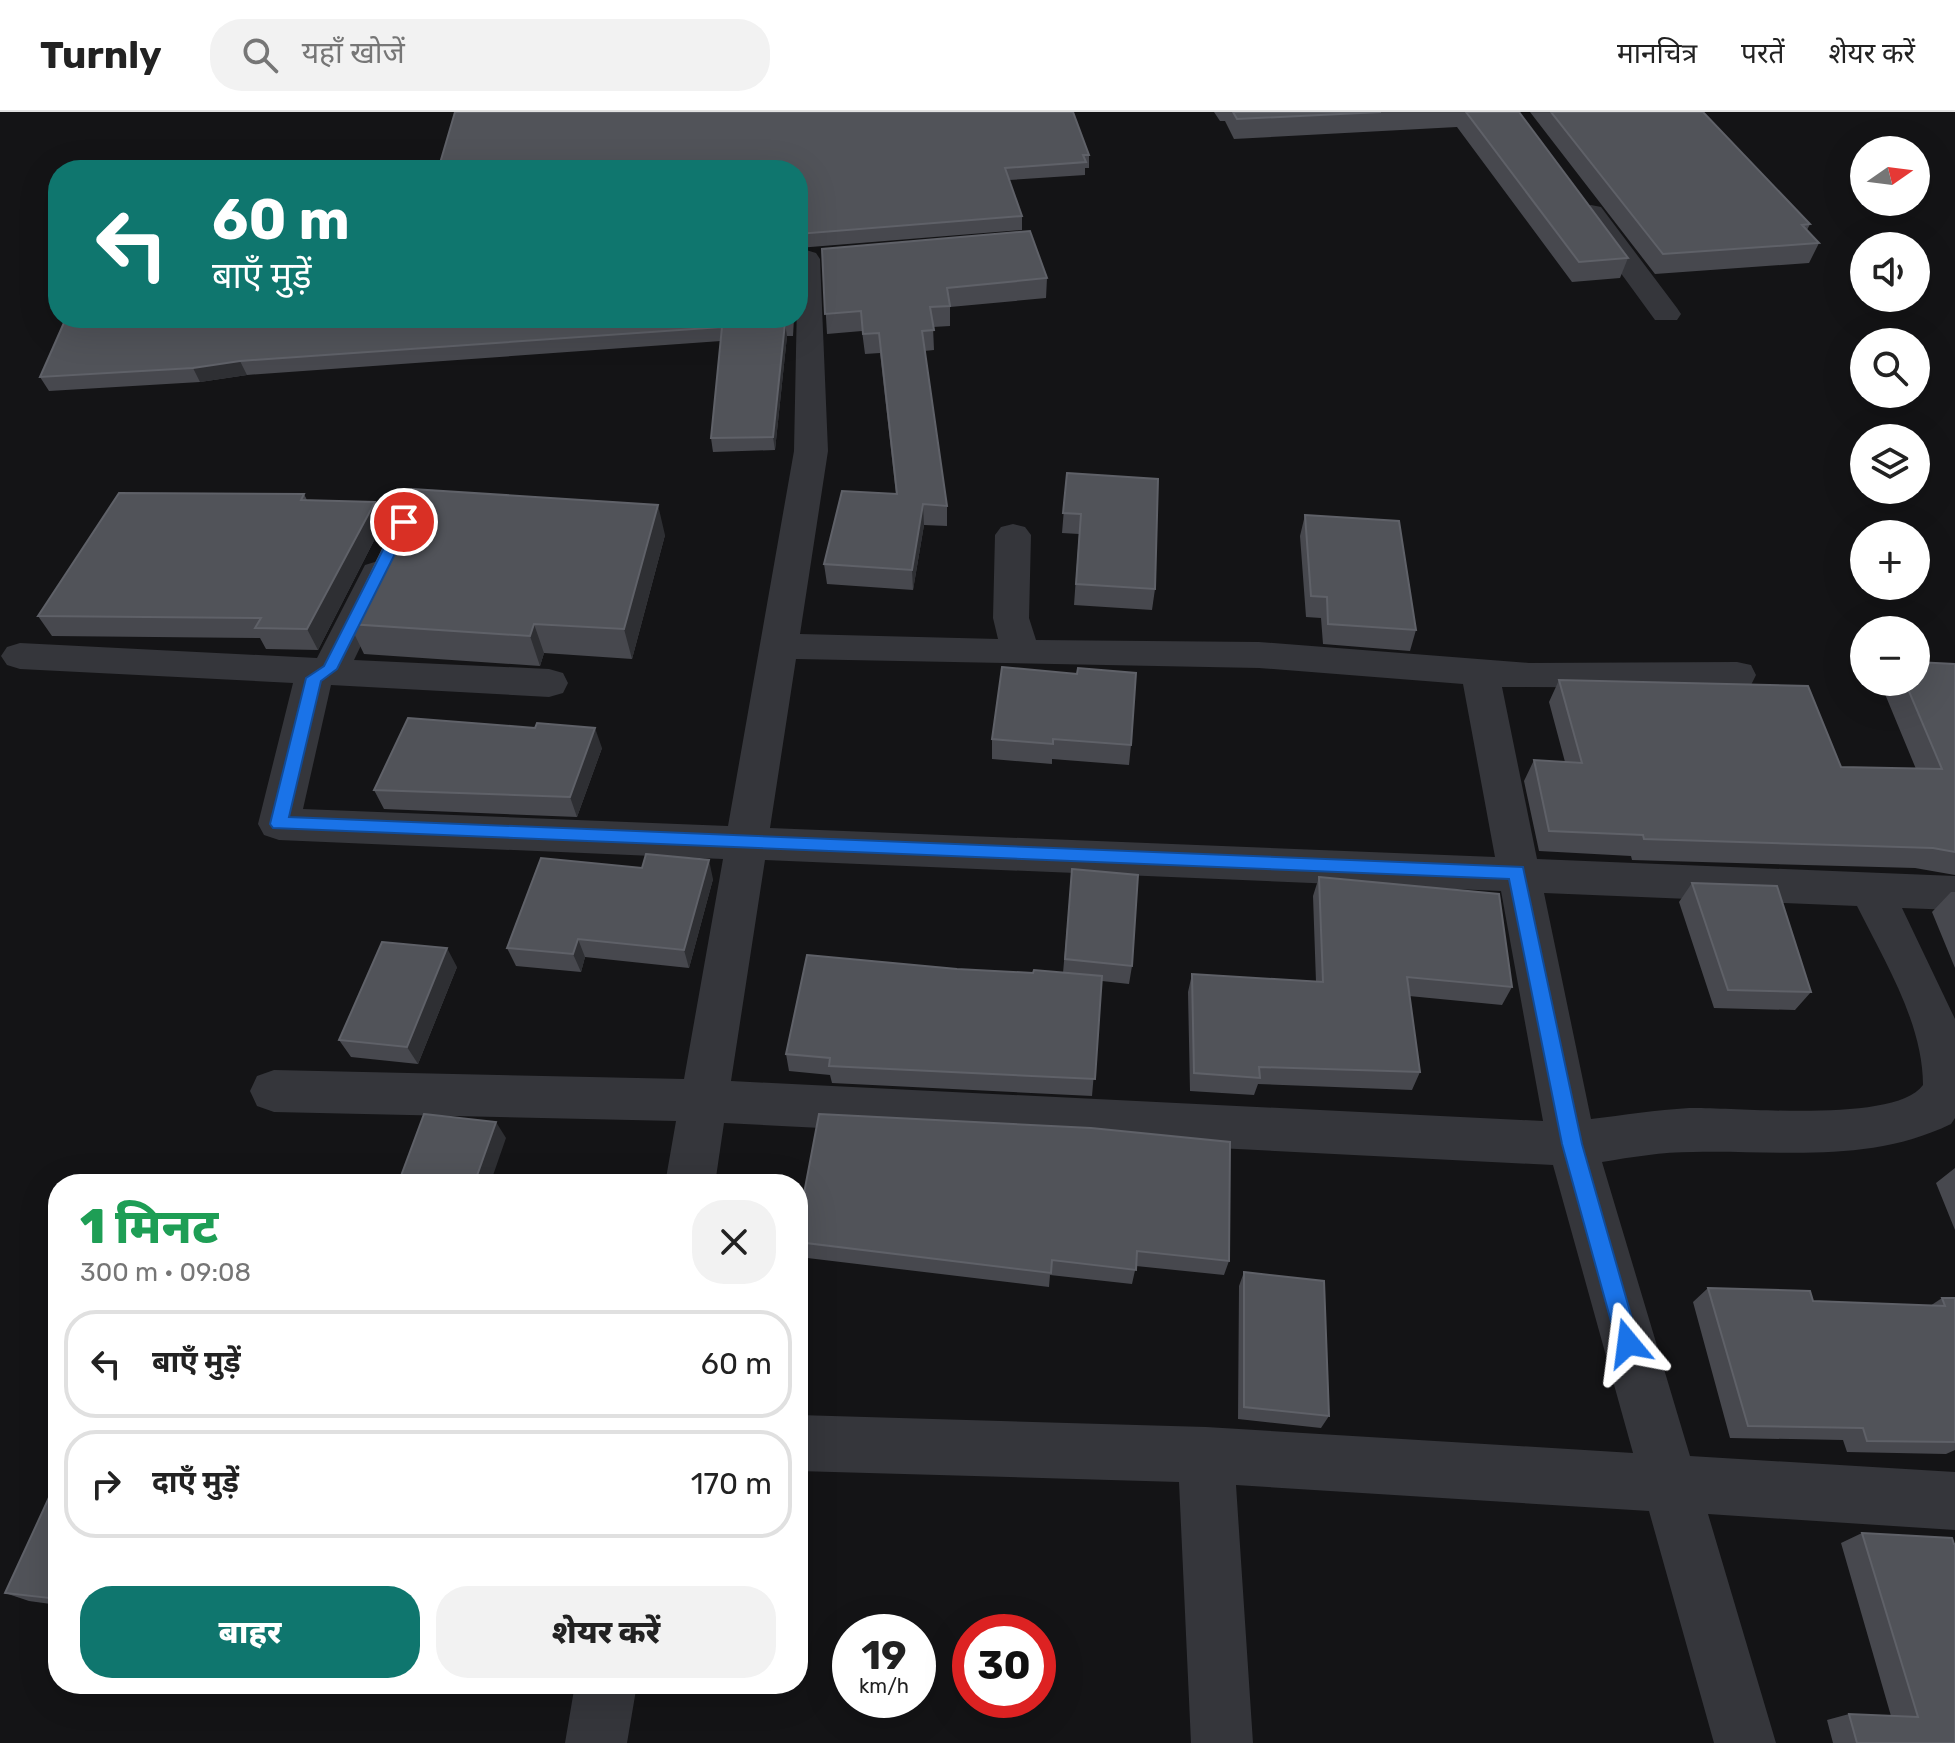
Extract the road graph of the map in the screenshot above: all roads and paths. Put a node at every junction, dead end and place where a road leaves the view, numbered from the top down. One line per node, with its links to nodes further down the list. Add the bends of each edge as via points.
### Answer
1 (1572, 188): 3 (street)
2 (813, 258): 6 (street, via 811,451)
3 (1666, 314)
4 (397, 535): 9 (street)
5 (1013, 535): 7 (street, via 1011,618)
6 (779, 646): 7 (street); 13 (street)
7 (1021, 653): 10 (street, via 1259,655)
8 (20, 656): 9 (street)
9 (330, 669): 12 (street); 13 (street, via 314,678 279,824)
10 (1480, 675): 11 (street); 14 (street)
11 (1737, 675)
12 (549, 683)
13 (748, 843): 14 (street); 18 (street)
14 (1517, 872): 15 (street); 19 (street)
15 (1870, 888): 16 (street); 19 (street, via 1946,1045 1947,1091 1930,1114 1859,1132 1691,1130)
16 (1955, 893)
17 (274, 1091): 18 (street)
18 (704, 1101): 19 (street); 20 (street)
19 (1572, 1144): 23 (street)
20 (692, 1174)
21 (808, 1443): 22 (street)
22 (1206, 1455): 23 (street); 27 (street)
23 (1668, 1486): 24 (street); 28 (street)
24 (1955, 1501)
25 (604, 1694): 26 (street)
26 (596, 1743)
27 (1222, 1743)
28 (1745, 1743)

